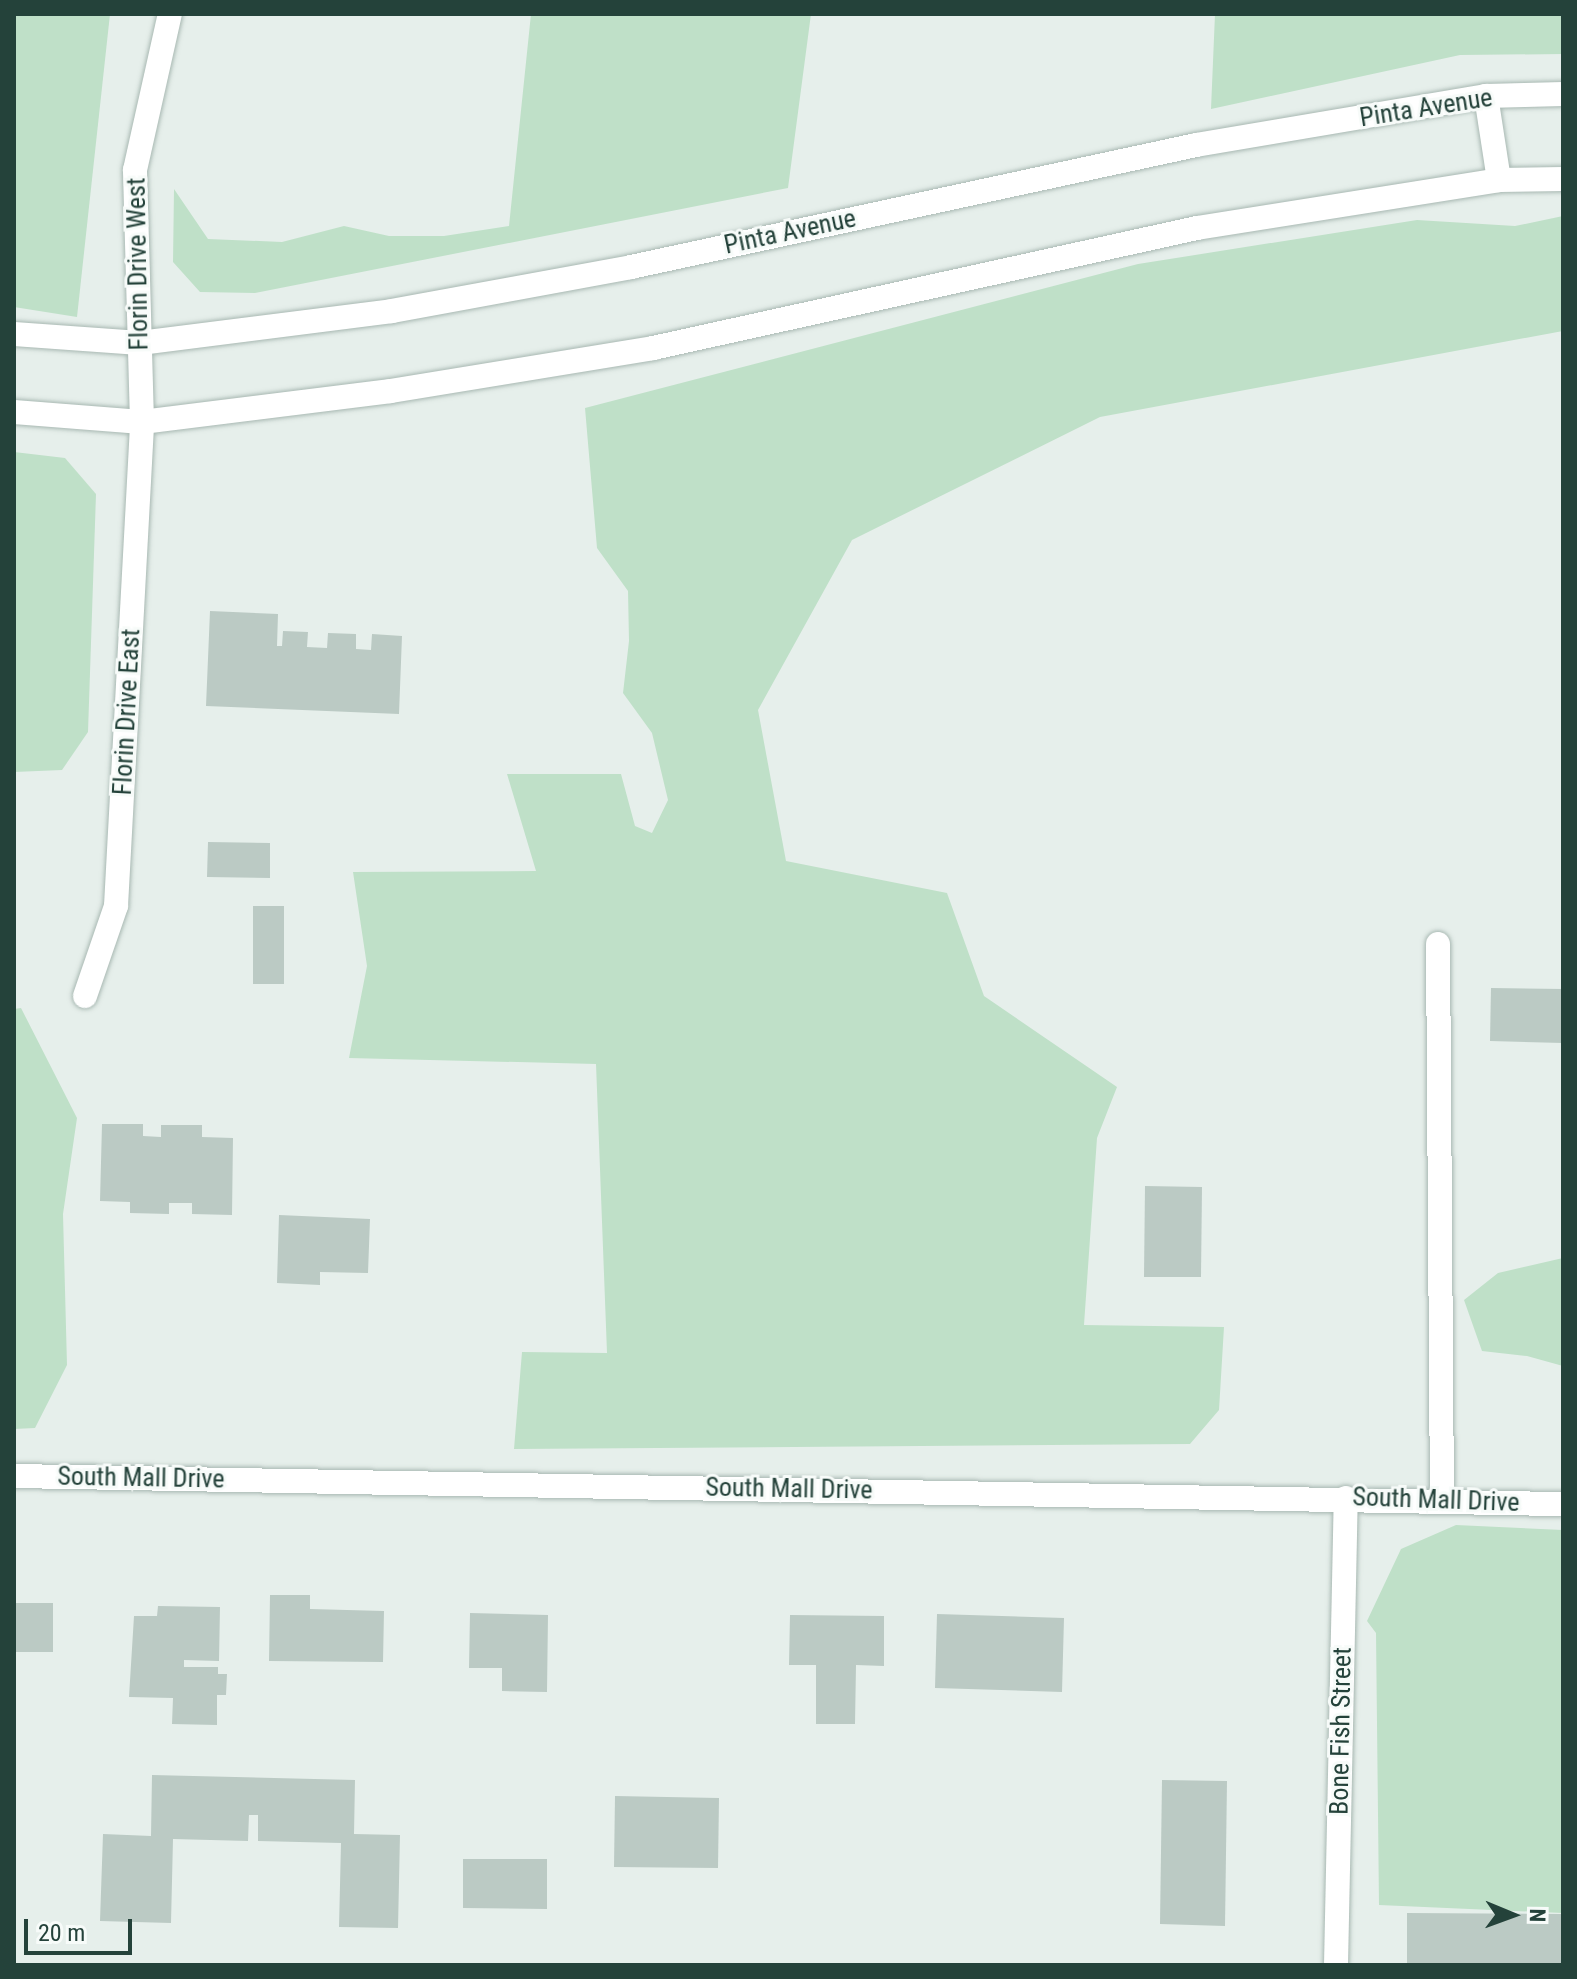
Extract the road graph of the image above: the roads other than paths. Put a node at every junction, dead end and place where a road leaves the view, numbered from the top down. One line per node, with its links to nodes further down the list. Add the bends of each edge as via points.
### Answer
1 (170, 14): 7 (street, Florin Drive West, via 135,170)
2 (1563, 94): 3 (street, Pinta Avenue)
3 (1486, 96): 5 (street); 7 (street, Pinta Avenue, via 1196,145 631,267 392,311)
4 (1563, 179): 5 (street)
5 (1499, 180): 9 (street, via 1197,228 653,348 391,391)
6 (14, 334): 7 (street, Pinta Avenue)
7 (140, 343): 9 (street, Florin Drive West)
8 (14, 412): 9 (street)
9 (142, 422): 11 (street, Florin Drive East, via 116,906)
10 (1438, 944): 14 (street)
11 (85, 996)
12 (14, 1476): 13 (street, South Mall Drive)
13 (1346, 1498): 14 (street, South Mall Drive); 16 (street, Bone Fish Street)
14 (1442, 1501): 15 (street, South Mall Drive)
15 (1563, 1504)
16 (1336, 1965)

